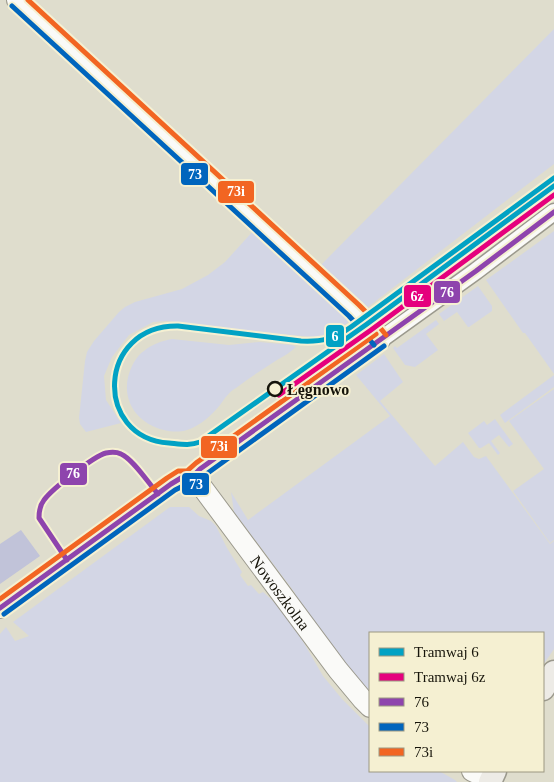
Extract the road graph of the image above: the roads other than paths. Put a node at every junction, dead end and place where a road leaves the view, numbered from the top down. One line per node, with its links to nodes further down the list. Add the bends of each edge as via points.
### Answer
1 (17, 0): 3 (street, via 354,311)
2 (554, 212): 3 (street)
3 (380, 340): 4 (street)
4 (190, 479): 5 (street, via 181,478 171,484); 8 (street, Nowoszkolna, via 202,487 338,670)
5 (0, 608)
6 (554, 672): 7 (main road)
7 (544, 687)
8 (369, 706)

